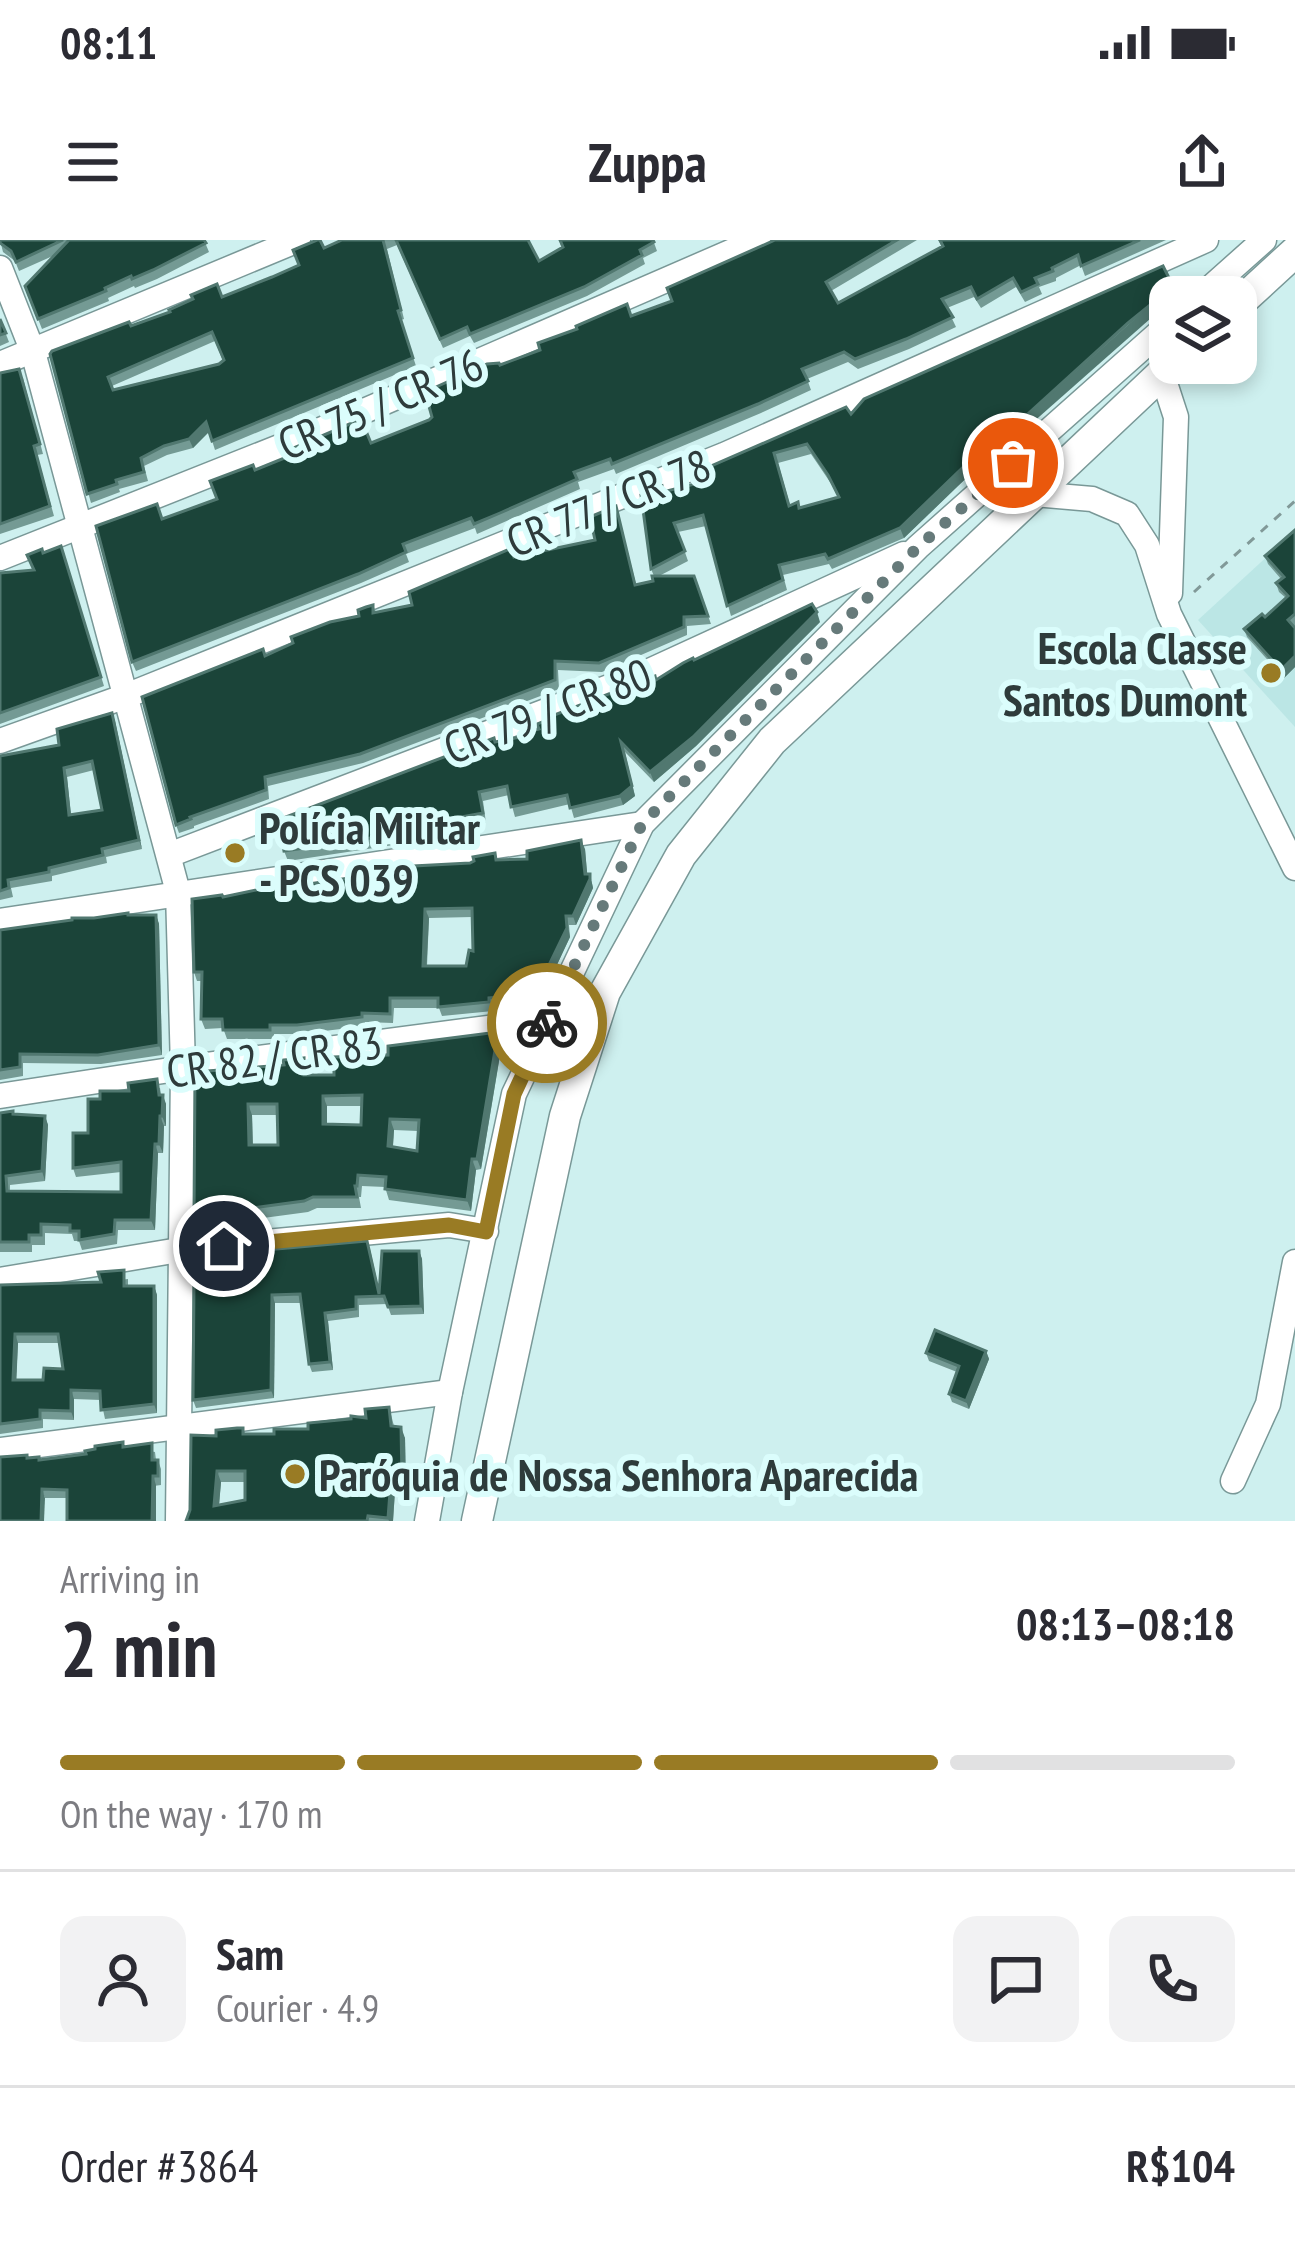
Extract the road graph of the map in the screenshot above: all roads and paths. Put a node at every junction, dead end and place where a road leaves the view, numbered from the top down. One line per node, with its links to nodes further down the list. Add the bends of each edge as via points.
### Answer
1 (298, 240): 10 (street)
2 (758, 240): 16 (street, CR 75 / CR 76)
3 (1207, 240): 22 (street, CR 77 / CR 78, via 724,455)
4 (1264, 240): 7 (street)
5 (1295, 252): 8 (main road)
6 (0, 268): 10 (street)
7 (1224, 276)
8 (1257, 287)
9 (1149, 342): 17 (street)
10 (34, 352): 11 (street); 16 (street)
11 (0, 364)
12 (1150, 384): 14 (main road)
13 (1170, 384): 20 (street, via 1176,417)
14 (1034, 494): 20 (street, via 1091,499 1126,514 1147,545); 42 (main road, via 772,741 681,855 605,992 565,1116)
15 (1295, 501): 20 (path)
16 (79, 526): 18 (street, CR 75 / CR 76); 22 (street)
17 (918, 547): 19 (street, CR 79 / CR 80); 21 (street)
18 (0, 558)
19 (818, 593): 21 (street); 25 (street, CR 79 / CR 80, via 644,674)
20 (1169, 614): 26 (street)
21 (842, 624): 24 (street)
22 (126, 695): 23 (street, CR 77 / CR 78); 25 (street)
23 (0, 741)
24 (642, 824): 27 (street); 29 (street)
25 (169, 855): 27 (street)
26 (1295, 868)
27 (178, 892): 28 (street); 30 (street)
28 (0, 921)
29 (548, 1020): 30 (street, CR 82 / CR 83); 32 (street, via 514,1094)
30 (183, 1068): 31 (street, CR 82 / CR 83); 33 (street)
31 (0, 1096)
32 (486, 1232): 33 (street, via 449,1225); 36 (street)
33 (179, 1250): 35 (street); 37 (street)
34 (1295, 1262): 39 (street, via 1268,1404)
35 (0, 1280)
36 (451, 1393): 37 (street); 41 (street)
37 (178, 1428): 38 (street); 40 (street)
38 (0, 1450)
39 (1233, 1481)
40 (178, 1521)
41 (427, 1521)
42 (477, 1521)

